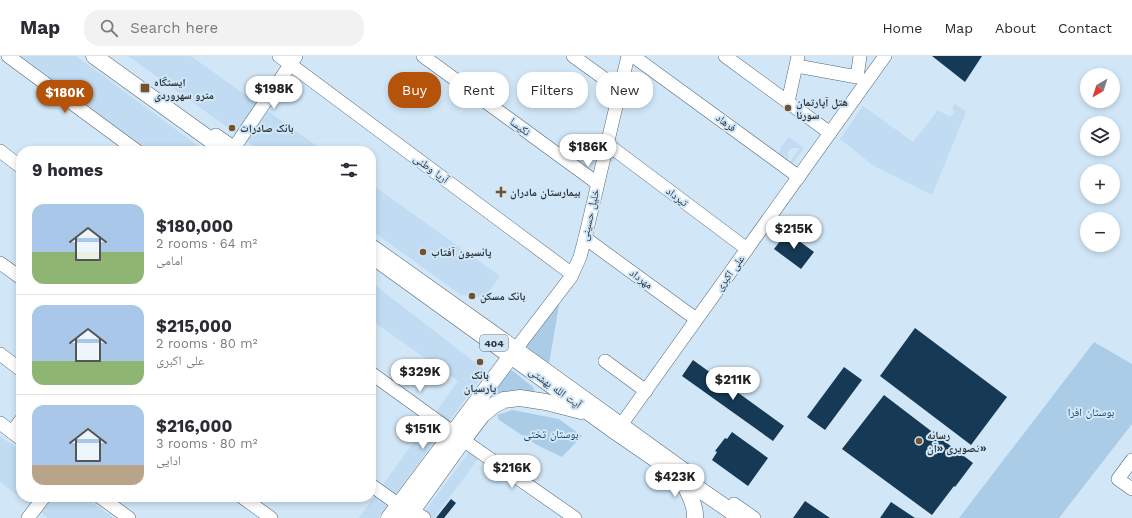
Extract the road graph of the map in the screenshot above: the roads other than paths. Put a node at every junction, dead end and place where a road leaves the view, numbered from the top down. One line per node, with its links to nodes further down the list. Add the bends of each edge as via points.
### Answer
1 (8, 56): 20 (street)
2 (94, 56): 21 (main road)
3 (106, 56): 22 (street)
4 (279, 56): 12 (street, آریا وطنی)
5 (423, 56): 27 (street, نکیسا)
6 (573, 56): 15 (street)
7 (628, 56): 14 (street, خلیل حسینی)
8 (633, 56): 26 (street, فرهاد)
9 (725, 56): 16 (street)
10 (860, 56): 13 (street, via 857,77)
11 (885, 56): 18 (street, علی‌ اکبری)
12 (293, 60): 23 (street); 34 (street, آریا وطنی)
13 (798, 61): 16 (street)
14 (624, 72)
15 (596, 73)
16 (788, 102): 18 (street)
17 (616, 108): 19 (street, خلیل حسینی)
18 (830, 133): 26 (street, علی‌ اکبری)
19 (607, 144): 27 (street, خلیل حسینی); 30 (street, تیرداد)
20 (130, 146)
21 (223, 146)
22 (224, 146)
23 (232, 146)
24 (0, 152): 25 (street)
25 (16, 163)
26 (799, 177): 30 (street, علی‌ اکبری)
27 (597, 183): 28 (street, خلیل حسینی)
28 (585, 238): 34 (street, خلیل حسینی); 35 (street, مهرداد)
29 (376, 249): 36 (street)
30 (747, 249): 35 (street, علی‌ اکبری)
31 (376, 258): 36 (main road, آیت الله بهشتی / 404)
32 (0, 263): 33 (street)
33 (16, 274)
34 (572, 274): 36 (street, خلیل حسینی)
35 (696, 320): 41 (street, علی‌ اکبری)
36 (514, 352): 42 (main road, آیت الله بهشتی / 404); 44 (street); 46 (main road)
37 (0, 354): 39 (street)
38 (605, 361): 41 (street)
39 (16, 366)
40 (376, 377): 46 (street)
41 (646, 391): 44 (street, علی‌ اکبری)
42 (592, 414): 44 (main road, آیت الله بهشتی / 404); 46 (main road, via 539,400 509,399 490,408)
43 (0, 423): 45 (street)
44 (619, 428): 48 (main road, آیت الله بهشتی / 404); 62 (street)
45 (16, 434)
46 (459, 436): 54 (main road); 59 (street)
47 (1132, 460): 49 (street, via 1118,479)
48 (679, 474): 60 (main road, via 690,497); 61 (main road, آیت الله بهشتی / 404)
49 (1130, 483)
50 (376, 488): 54 (street)
51 (40, 502): 55 (street)
52 (107, 502): 56 (street)
53 (249, 502): 57 (street)
54 (411, 513): 58 (main road)
55 (28, 518)
56 (129, 518)
57 (271, 518)
58 (389, 518)
59 (575, 518)
60 (695, 518)
61 (741, 518)
62 (754, 518)

